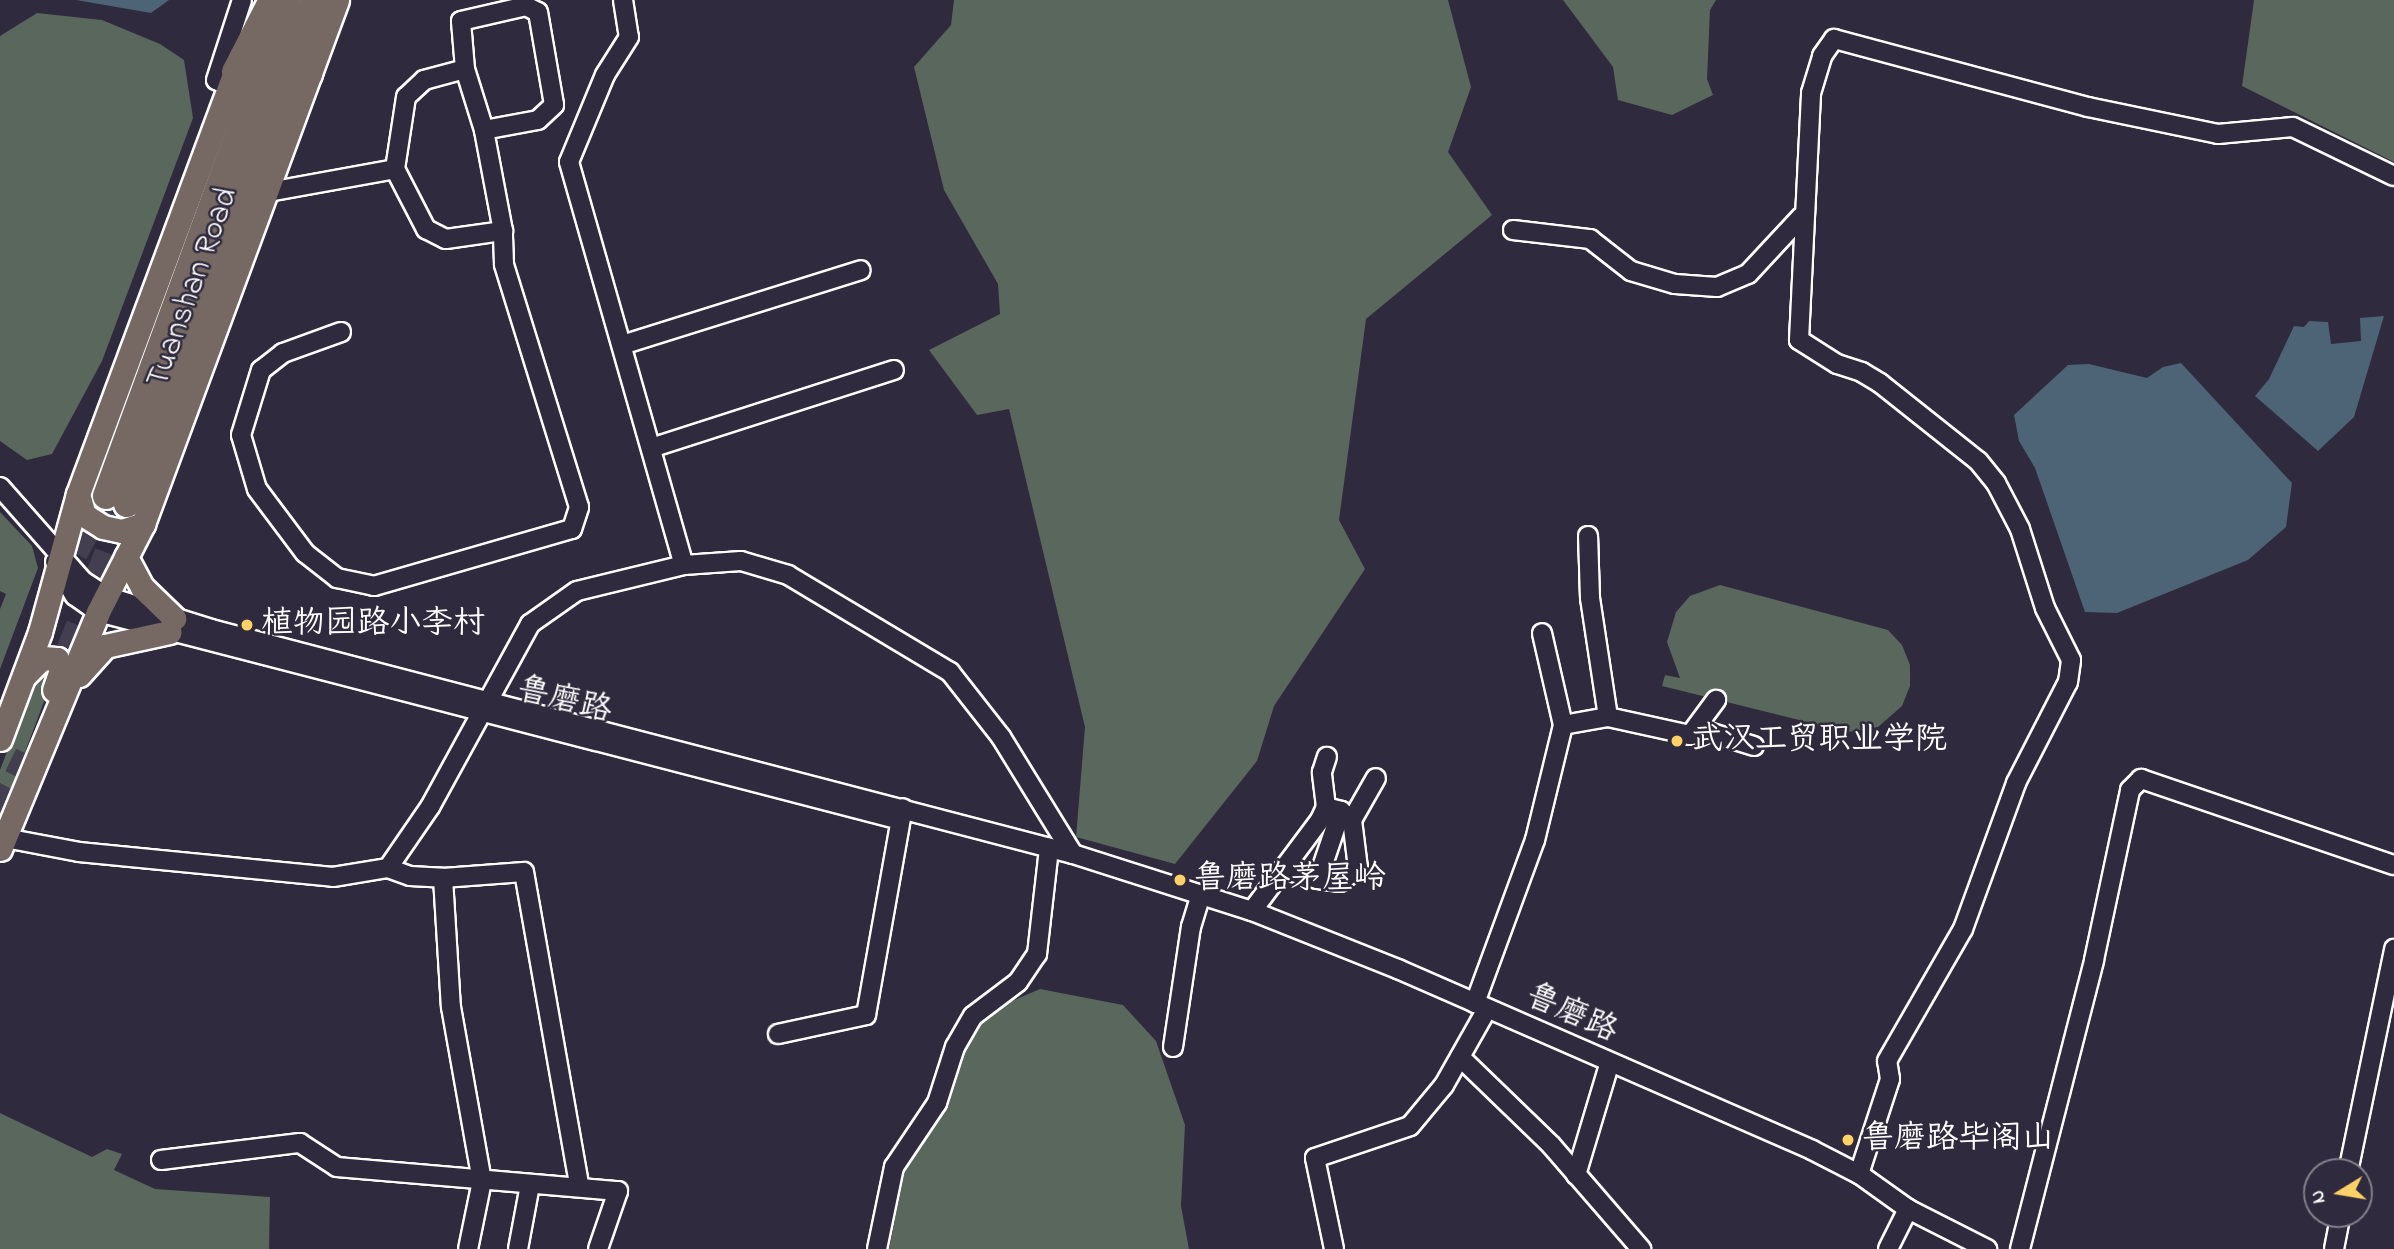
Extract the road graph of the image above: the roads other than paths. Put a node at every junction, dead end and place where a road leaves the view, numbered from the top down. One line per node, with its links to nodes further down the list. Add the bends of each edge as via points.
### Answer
1 (242, 0): 11 (street, via 216,80)
2 (262, 0): 11 (main road, Tuanshan Road)
3 (272, 0): 11 (highway)
4 (287, 0): 26 (highway, Tuanshan Road)
5 (314, 0): 26 (highway, Tuanshan Road)
6 (327, 0): 10 (highway)
7 (338, 0): 10 (main road, Tuanshan Road)
8 (623, 0): 21 (street, via 628,37 605,75 569,162)
9 (465, 69): 12 (street); 12 (street, via 461,21 526,6 538,12 554,105 538,120); 13 (street, via 424,80 406,97)
10 (309, 74): 15 (main road, Tuanshan Road)
11 (232, 79): 25 (main road, Tuanshan Road)
12 (484, 130): 18 (street)
13 (395, 169): 15 (street); 18 (street, via 426,229 446,239)
14 (2394, 176): 16 (street, via 2293,127 2218,134 2088,107 1834,39 1822,56 1811,93)
15 (263, 193): 26 (main road, Tuanshan Road)
16 (1801, 217): 17 (street, via 1748,274 1717,287 1675,284 1631,271 1590,239); 66 (street, via 1799,340 1837,365 1880,383 1978,461 2020,529 2045,608 2067,644 2071,660 2068,682 2016,783 1963,929 1887,1061 1890,1079)
17 (1513, 230)
18 (503, 231): 20 (street, via 504,264 579,507 572,529 374,586 337,579 305,554 257,489 242,435 261,370 283,353)
19 (861, 270): 21 (street)
20 (341, 332)
21 (622, 345): 23 (street)
22 (894, 370): 23 (street)
23 (651, 447): 30 (street)
24 (0, 487): 29 (street, 鲁磨路)
25 (78, 494): 26 (main road, via 84,515 103,527 122,531); 29 (main road, Tuanshan Road)
26 (125, 508): 28 (main road, Tuanshan Road)
27 (1588, 536): 37 (street, via 1590,598)
28 (126, 557): 31 (main road, Tuanshan Road); 32 (main road)
29 (59, 561): 31 (street, 鲁磨路); 34 (main road, Tuanshan Road)
30 (684, 565): 36 (street, via 577,591 555,603 530,624); 49 (street, via 758,563 788,575 950,672 1002,737)
31 (102, 604): 32 (street, 鲁磨路); 38 (main road, Tuanshan Road)
32 (171, 625): 36 (street, 鲁磨路); 38 (main road, via 96,653 75,682 62,713)
33 (1542, 633): 39 (street)
34 (22, 679): 38 (main road, via 42,658 59,662 48,707); 41 (main road, Tuanshan Road)
35 (1716, 700): 40 (street)
36 (488, 707): 46 (street, 鲁磨路); 51 (street)
37 (1608, 717): 39 (street); 40 (street)
38 (51, 718): 47 (main road)
39 (1563, 725): 59 (street, via 1535,841)
40 (1690, 736): 42 (street, via 1709,732)
41 (0, 739)
42 (1754, 746)
43 (1326, 757): 45 (street, via 1322,772)
44 (1376, 778): 45 (street)
45 (1340, 812): 53 (street); 55 (street); 55 (street, via 1359,868 1340,882)
46 (902, 814): 48 (street, 鲁磨路); 60 (street, via 866,1015)
47 (2, 843): 51 (street, via 333,877)
48 (1049, 852): 49 (street, 鲁磨路); 52 (street, 鲁磨路); 76 (street, via 1037,954 1018,982 973,1016 955,1047 937,1103 894,1167)
49 (1073, 854): 52 (street, 鲁磨路)
50 (2394, 865): 81 (street, via 2141,779 2130,790 2094,960)
51 (388, 868): 54 (street, via 410,876)
52 (1115, 868): 56 (street, 鲁磨路)
53 (1286, 870): 55 (street); 57 (street)
54 (443, 878): 68 (street, via 451,1007); 70 (street, via 524,872)
55 (1318, 880)
56 (1201, 894): 57 (street, 鲁磨路); 61 (street, via 1191,927)
57 (1252, 911): 59 (street, 鲁磨路)
58 (2394, 949): 64 (street)
59 (1481, 1006): 62 (street); 63 (street, 鲁磨路)
60 (778, 1034)
61 (1173, 1047)
62 (1460, 1057): 67 (street); 77 (street, via 1427,1111 1410,1126 1315,1157)
63 (1609, 1065): 66 (street, 鲁磨路); 67 (street)
64 (2351, 1158)
65 (161, 1160): 68 (street, via 300,1143 337,1167)
66 (1859, 1174): 71 (street, 鲁磨路)
67 (1576, 1175): 78 (street)
68 (482, 1181): 69 (street); 73 (street)
69 (530, 1185): 70 (street); 74 (street)
70 (579, 1185): 75 (street, via 618,1191)
71 (1908, 1209): 79 (street); 80 (street, 鲁磨路)
72 (2338, 1228): 82 (street)
73 (468, 1249)
74 (518, 1249)
75 (598, 1249)
76 (877, 1249)
77 (1334, 1249)
78 (1641, 1249)
79 (1888, 1249)
80 (1987, 1249)
81 (2020, 1249)
82 (2334, 1249)

